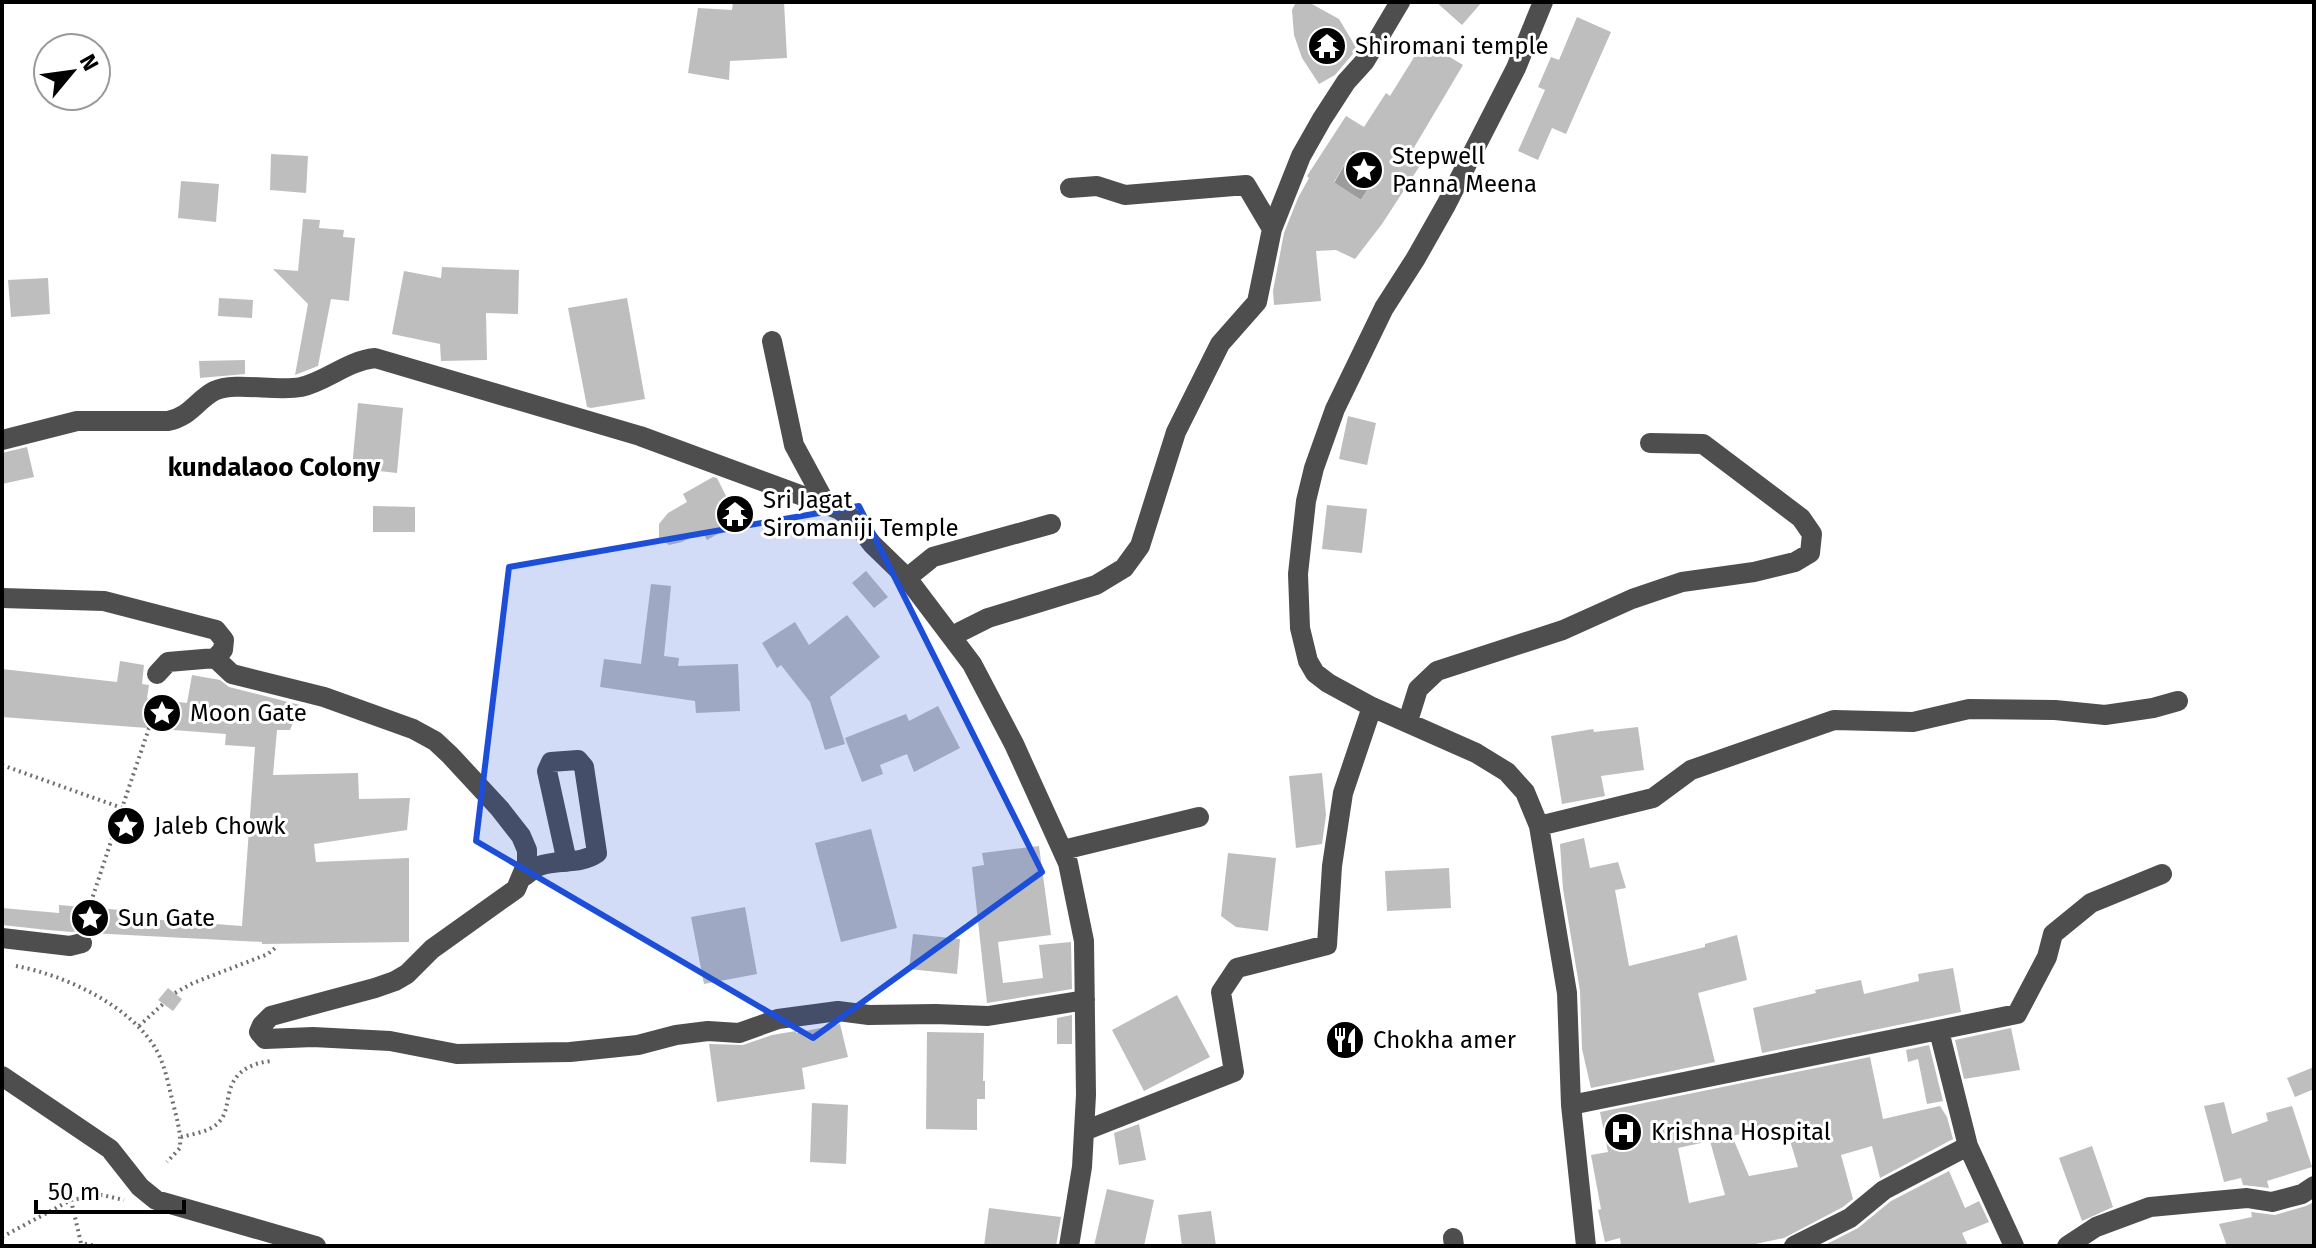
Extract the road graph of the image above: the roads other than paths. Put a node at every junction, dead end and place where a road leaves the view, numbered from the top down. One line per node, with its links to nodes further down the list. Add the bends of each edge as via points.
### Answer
1 (1400, 2): 4 (street, via 1301,156)
2 (1543, 2): 16 (street, via 1516,68 1446,205 1347,380 1314,468 1298,574 1303,647 1315,673)
3 (1070, 188): 4 (street, via 1097,186 1125,195 1246,185)
4 (1272, 229): 12 (street, via 1257,302 1220,344 1176,432 1140,546 1124,568 1096,585 988,618)
5 (772, 341): 8 (street, via 794,445)
6 (2, 440): 8 (street, via 77,421 181,419 225,388 297,388 375,358 640,436)
7 (1650, 443): 17 (street, via 1703,444 1801,518 1812,534 1810,553 1754,572 1682,582 1563,630 1437,671 1418,689)
8 (827, 506): 10 (street, via 853,519)
9 (1051, 524): 10 (street, via 933,557)
10 (907, 578): 12 (street)
11 (2, 598): 13 (street, via 104,601 216,630 224,640)
12 (953, 637): 20 (street, via 1014,744)
13 (215, 658): 14 (street, via 168,662); 23 (street, via 232,674 324,697 435,741 521,836 527,850)
14 (157, 674)
15 (2178, 701): 19 (street, via 2105,715 1969,709 1913,722 1834,720 1691,770 1653,798)
16 (1372, 707): 17 (street); 30 (street, via 1343,793 1327,945 1237,968 1221,992 1234,1072)
17 (1408, 721): 19 (street, via 1507,772 1525,792)
18 (1199, 817): 20 (street)
19 (1539, 826): 29 (street, via 1567,993)
20 (1063, 850): 26 (street, via 1084,941)
21 (567, 862): 21 (street, via 597,853 584,767 570,759 551,762 547,771); 23 (street, via 539,866)
22 (2162, 874): 27 (street, via 2091,903 2053,934 2017,1014)
23 (523, 877): 26 (street, via 503,900 432,949 407,974 271,1016 259,1032 265,1039 390,1041 457,1054 570,1052 708,1031 739,1033 778,1019 838,1011 988,1016)
24 (2, 938): 25 (street)
25 (82, 943)
26 (1085, 1000): 30 (street)
27 (1939, 1031): 29 (street); 31 (street)
28 (2, 1076): 33 (street, via 110,1149 156,1200)
29 (1571, 1105): 35 (street)
30 (1084, 1131): 34 (street)
31 (1968, 1146): 36 (street); 37 (street)
32 (2314, 1186): 38 (street, via 2272,1202 2247,1198 2150,1207 2096,1227)
33 (316, 1246)
34 (1069, 1246)
35 (1586, 1246)
36 (1794, 1246)
37 (2014, 1246)
38 (2067, 1246)

